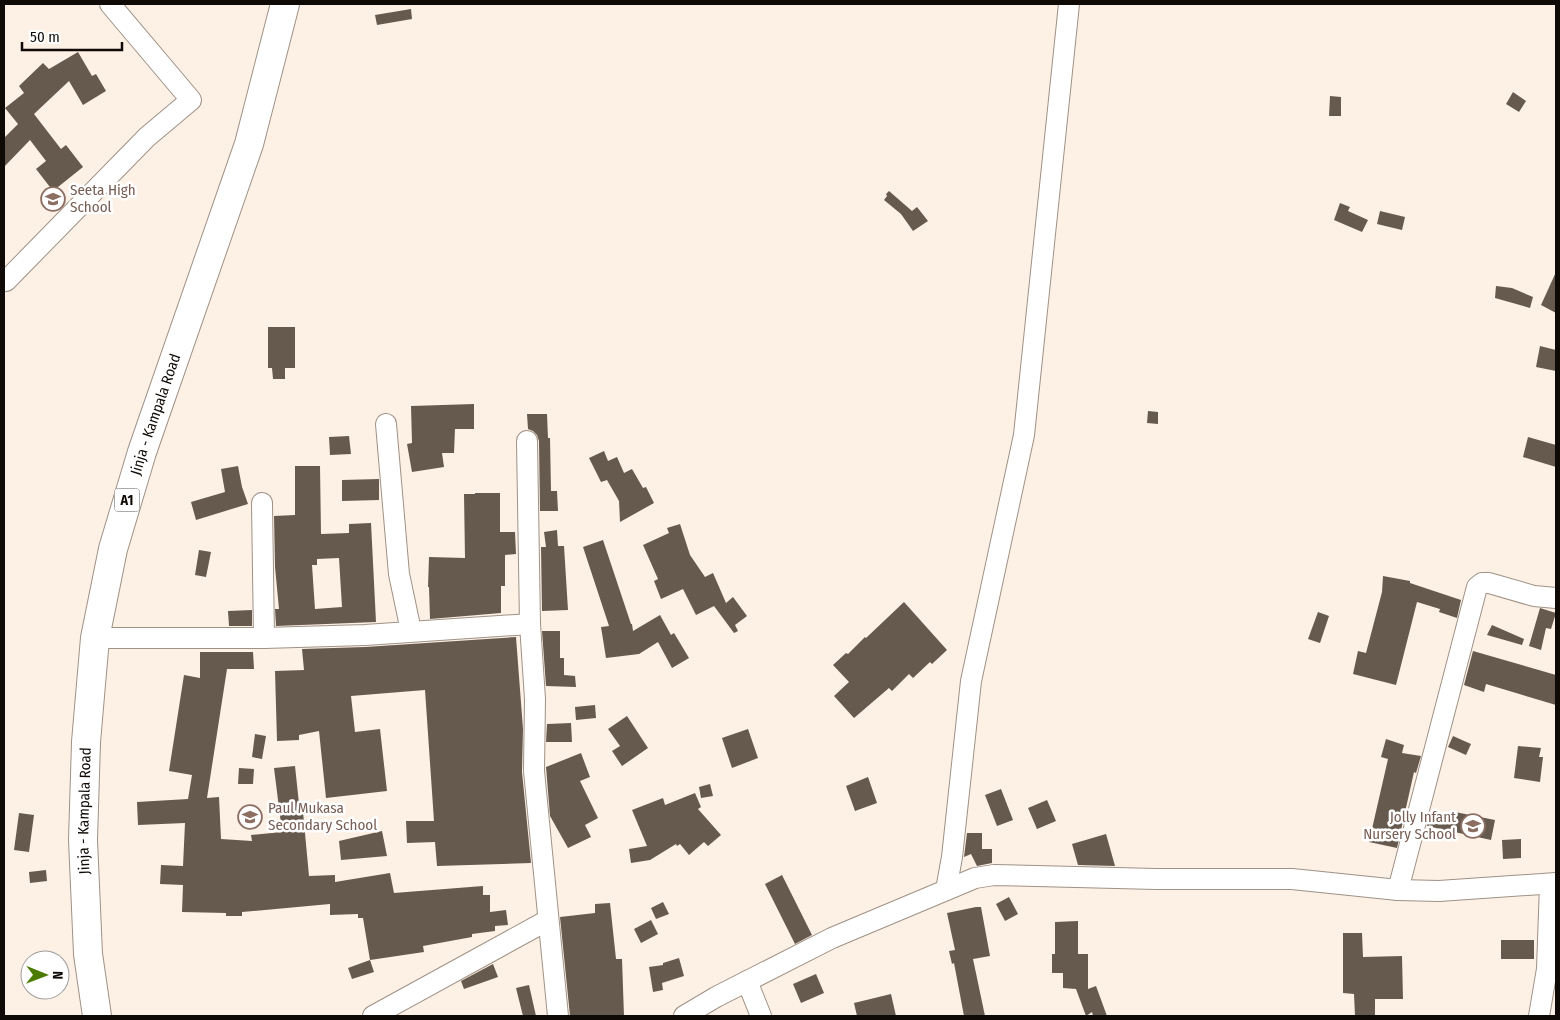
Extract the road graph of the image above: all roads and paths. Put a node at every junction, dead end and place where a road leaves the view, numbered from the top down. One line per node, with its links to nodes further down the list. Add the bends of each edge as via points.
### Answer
1 (110, 4): 4 (street, via 191,100 147,137 6,281)
2 (285, 4): 11 (highway, Jinja - Kampala Road / A1, via 249,144 139,461 113,549)
3 (1069, 4): 14 (street, via 1024,435 971,681)
4 (4, 279)
5 (386, 424): 10 (street, via 399,574)
6 (527, 442): 9 (street)
7 (262, 503): 12 (street)
8 (1556, 598): 15 (street, via 1534,596 1490,583 1477,587)
9 (530, 624): 10 (street); 16 (street, via 535,699 534,771)
10 (410, 631): 12 (street)
11 (95, 638): 12 (street); 19 (highway, Jinja - Kampala Road / A1, via 86,742 84,840 88,954)
12 (264, 638)
13 (1553, 884): 15 (street, via 1472,890); 17 (street)
14 (946, 890): 15 (street, via 975,878 994,875 1292,879); 18 (street, via 832,938)
15 (1398, 890)
16 (548, 920): 20 (street); 21 (street)
17 (1552, 968): 24 (street)
18 (747, 981): 22 (street); 23 (street)
19 (97, 1016)
20 (374, 1016)
21 (558, 1016)
22 (684, 1016)
23 (761, 1016)
24 (1539, 1016)

